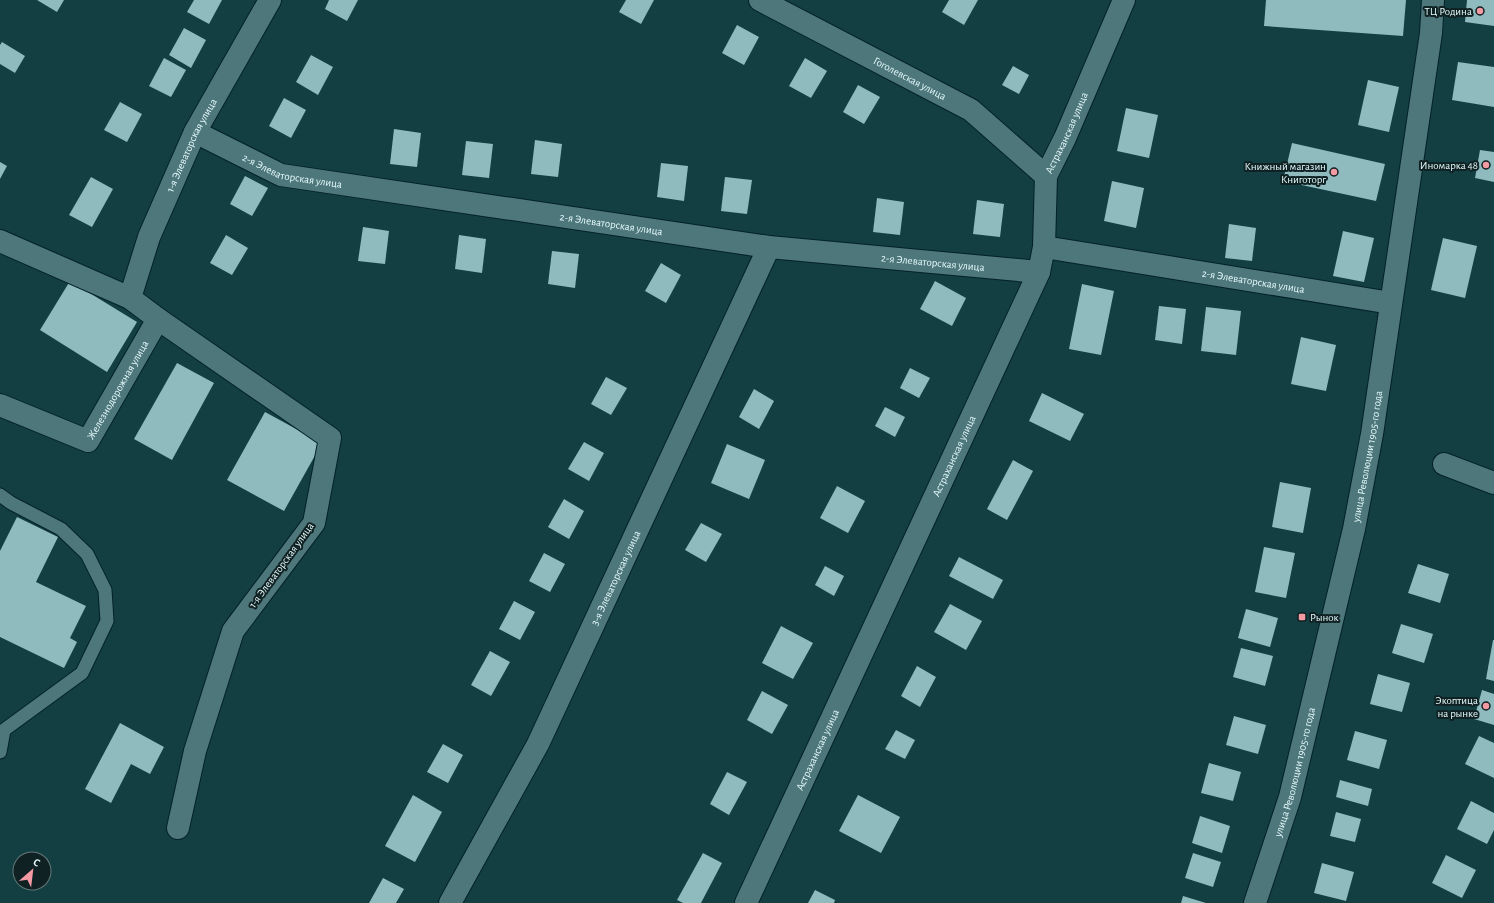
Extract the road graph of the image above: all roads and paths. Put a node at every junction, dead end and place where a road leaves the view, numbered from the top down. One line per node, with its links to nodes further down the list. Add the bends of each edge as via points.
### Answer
1 (270, 0): 5 (street, 1-я Элеваторская улица)
2 (760, 0): 6 (street, Гоголевская улица, via 971,110)
3 (1124, 0): 6 (street, Астраханская улица)
4 (1433, 0): 12 (street, улица Революции 1905-го года, via 1431,33)
5 (194, 132): 8 (street, 2-я Элеваторская улица, via 281,175); 11 (street, 1-я Элеваторская улица, via 149,237)
6 (1046, 176): 9 (street, Астраханская улица)
7 (0, 241): 11 (street, 1-я Элеваторская улица)
8 (769, 247): 10 (street, 2-я Элеваторская улица); 21 (street, 3-я Элеваторская улица, via 538,744)
9 (1044, 247): 10 (street, Астраханская улица); 12 (street, 2-я Элеваторская улица)
10 (1039, 272): 22 (street, Астраханская улица)
11 (130, 298): 13 (street, 1-я Элеваторская улица)
12 (1391, 303): 23 (street, улица Революции 1905-го года, via 1372,434 1354,529 1290,797)
13 (158, 319): 14 (street, Железнодорожная улица, via 88,441); 20 (street, 1-я Элеваторская улица, via 330,438 314,523 233,631 195,751)
14 (0, 405)
15 (1444, 464): 16 (street)
16 (1494, 483)
17 (0, 495): 18 (lane, via 61,529 87,554 105,590 107,621 82,673)
18 (2, 725): 19 (lane)
19 (0, 752)
20 (178, 828)
21 (450, 903)
22 (746, 903)
23 (1255, 903)

